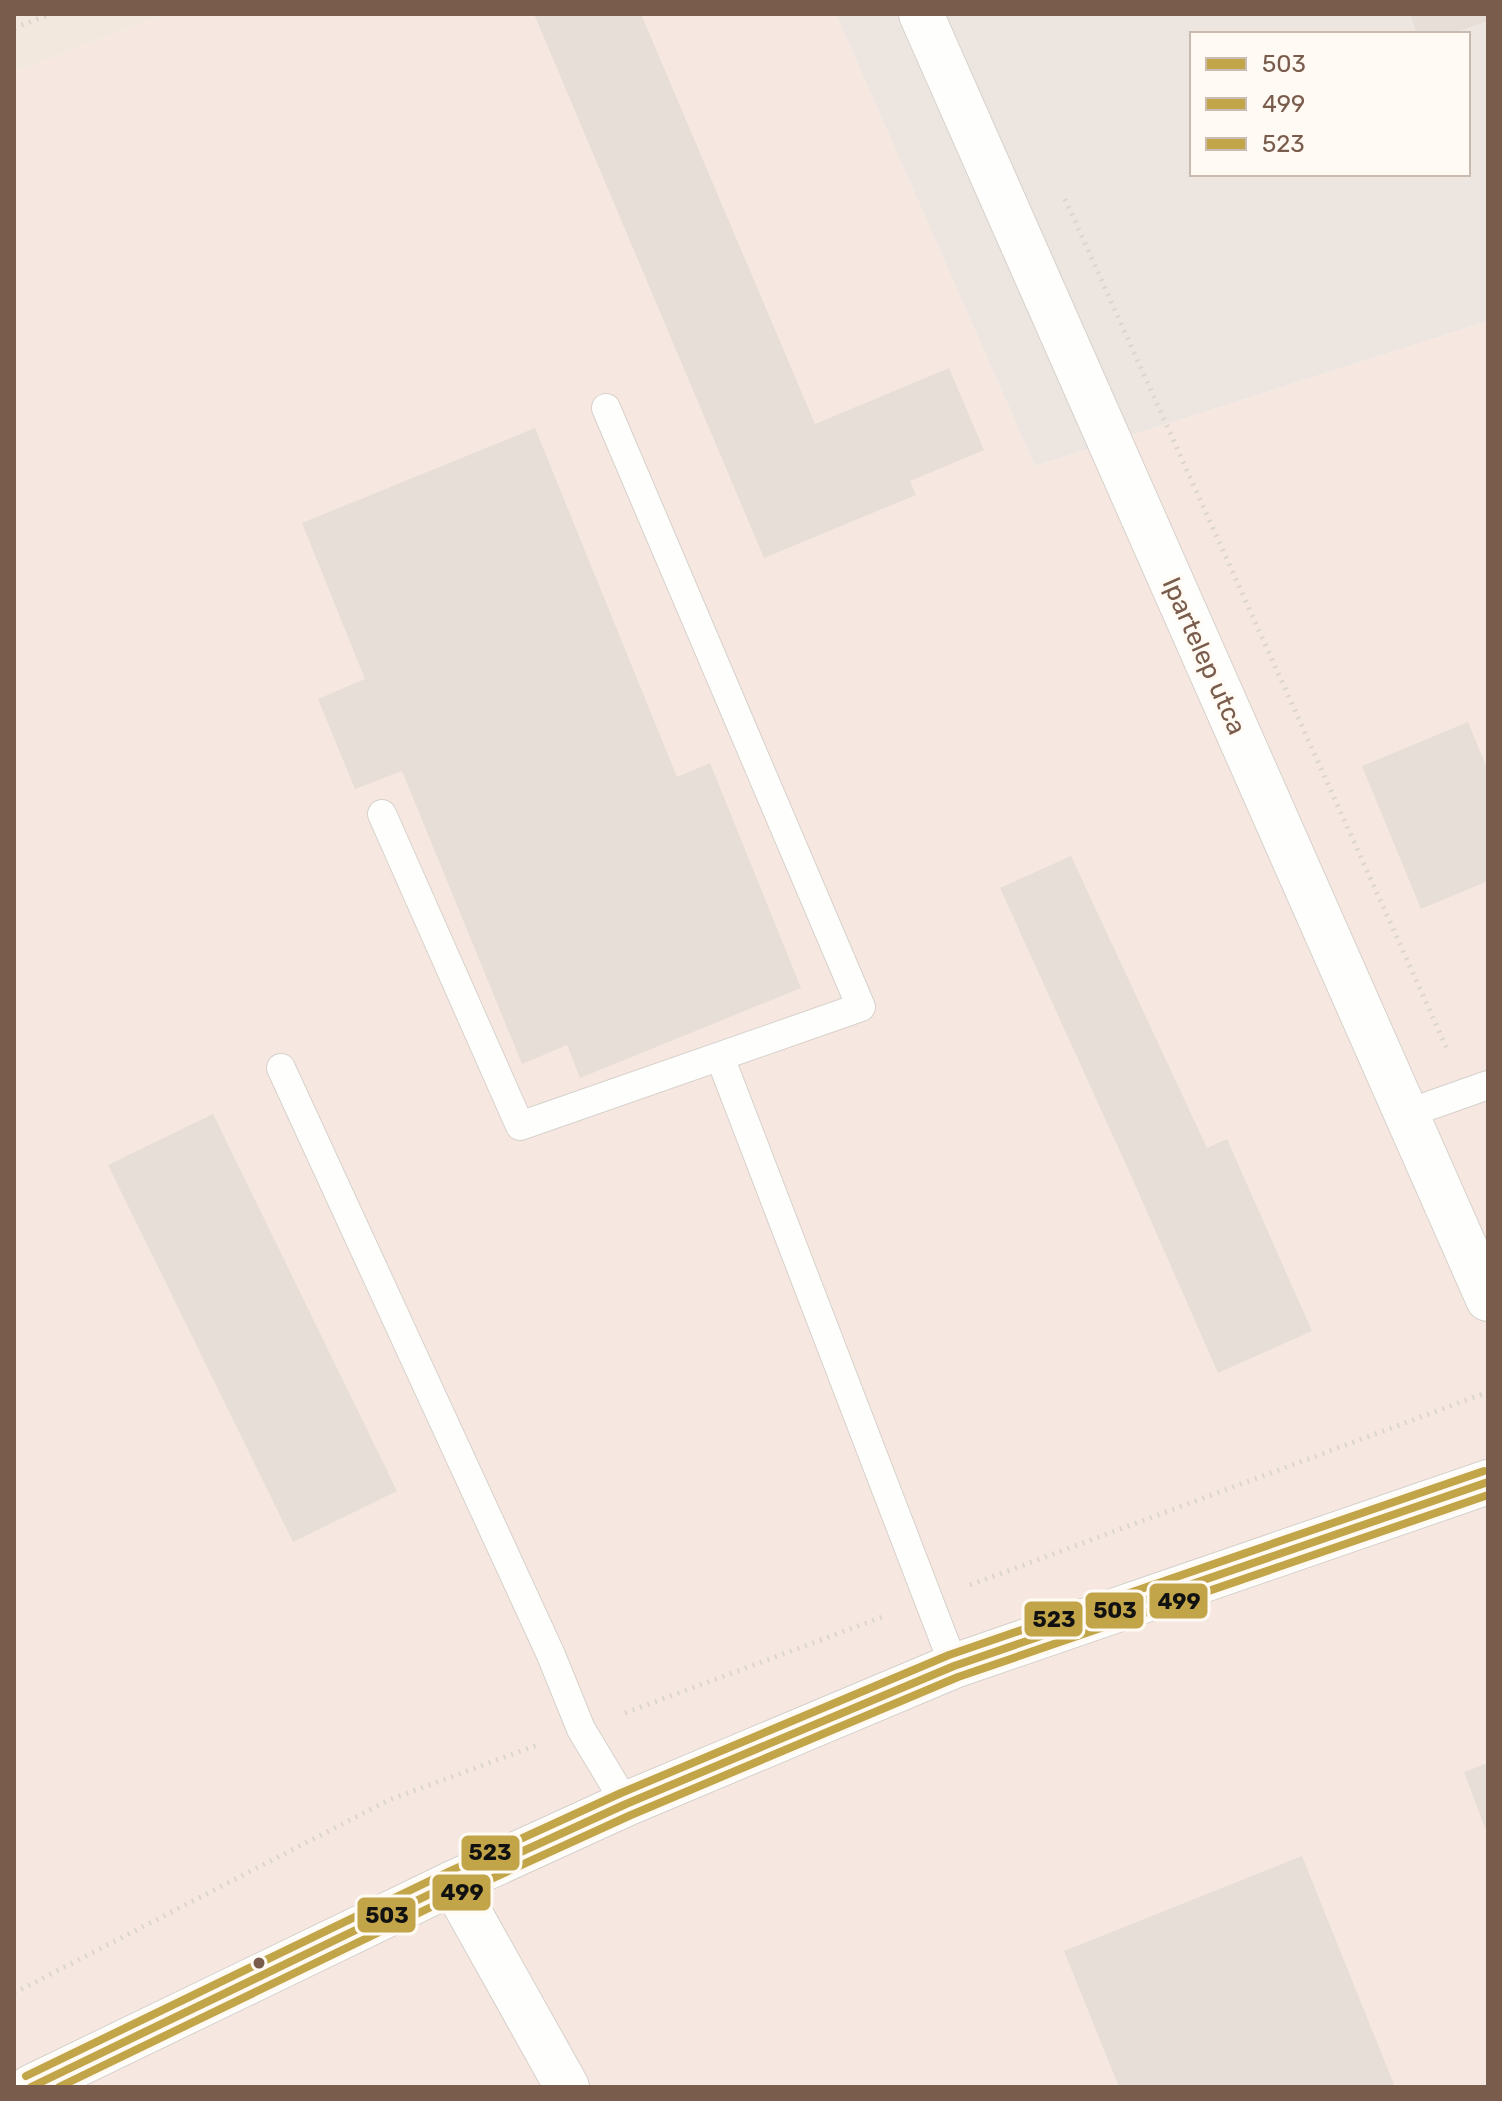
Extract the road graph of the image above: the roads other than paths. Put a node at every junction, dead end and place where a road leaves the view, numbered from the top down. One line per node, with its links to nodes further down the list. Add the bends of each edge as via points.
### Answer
1 (921, 14): 7 (street, Ipartelep utca)
2 (606, 408): 4 (lane, via 861,1007)
3 (382, 814): 4 (lane, via 520,1126)
4 (720, 1057): 10 (lane)
5 (281, 1068): 11 (lane, via 581,1729)
6 (1478, 1089): 7 (lane)
7 (1406, 1114): 8 (street, Ipartelep utca)
8 (1485, 1281)
9 (1488, 1482): 10 (street)
10 (954, 1666): 11 (street)
11 (626, 1804): 12 (street)
12 (453, 1883): 13 (street); 14 (street)
13 (31, 2087)
14 (567, 2087)

